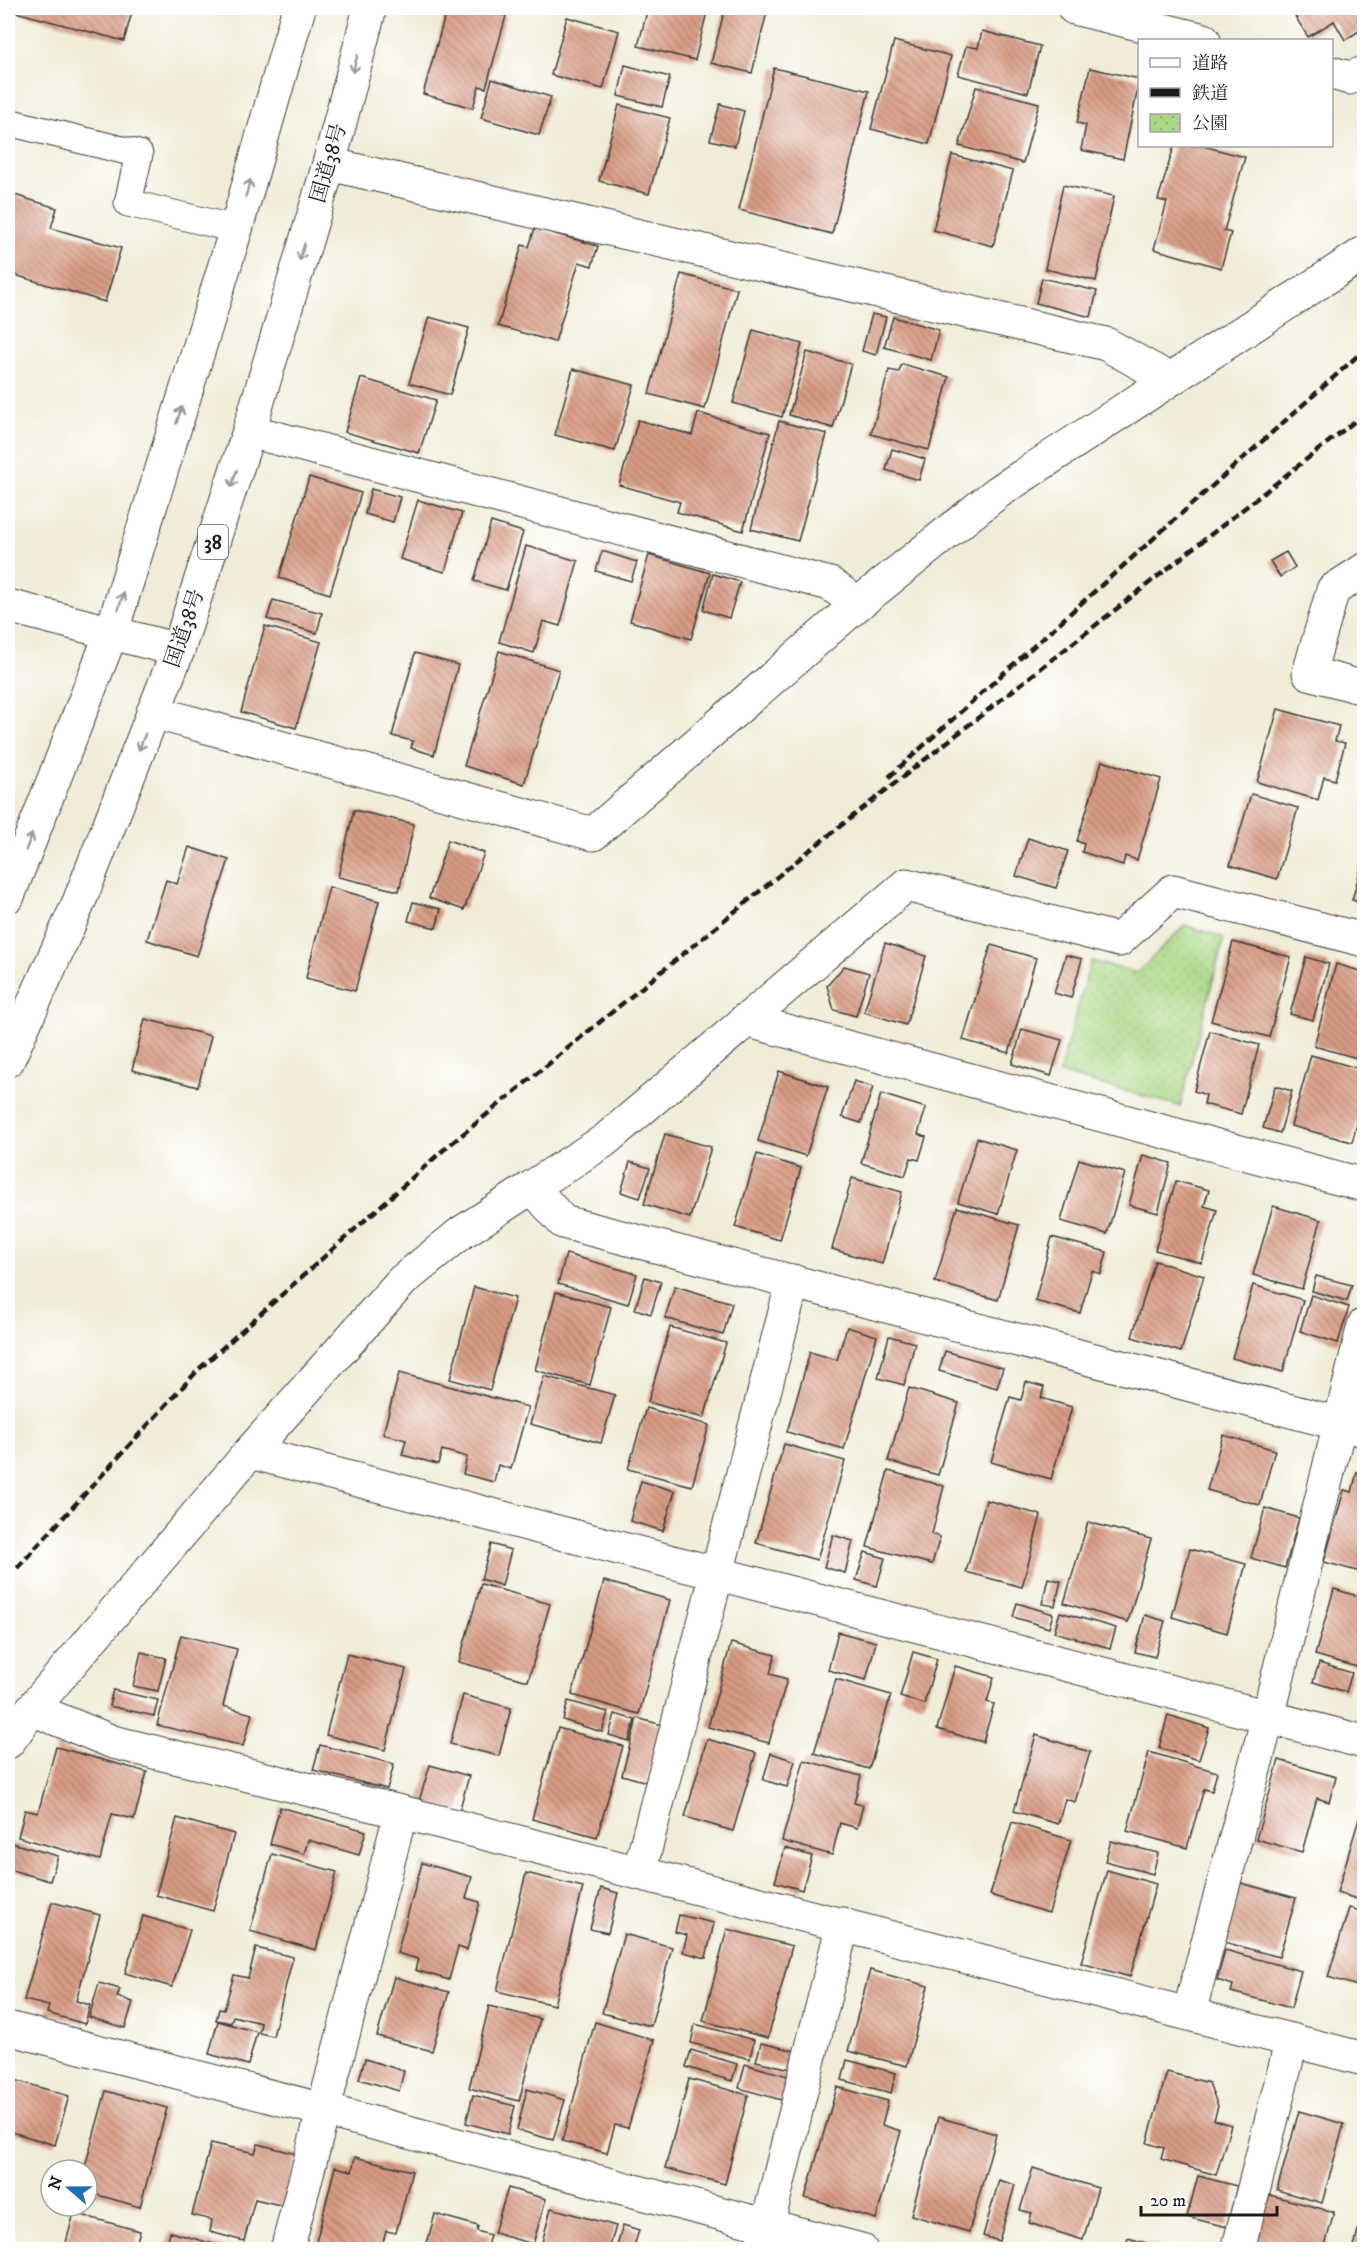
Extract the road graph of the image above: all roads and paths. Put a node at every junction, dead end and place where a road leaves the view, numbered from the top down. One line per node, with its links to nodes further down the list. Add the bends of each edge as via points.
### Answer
1 (299, 8): 9 (main road, one-way to 1)
2 (370, 8): 8 (main road, 国道38号 / 38, one-way to 8)
3 (1074, 8): 4 (main road)
4 (1200, 39)
5 (1333, 73): 6 (main road, via 1349,78)
6 (1365, 74)
7 (8, 122): 9 (lane, via 140,154 128,203)
8 (328, 164): 11 (main road, via 1106,344); 12 (main road, 国道38号 / 38, one-way to 12)
9 (236, 229): 16 (main road, one-way to 9)
10 (1365, 254): 11 (main road)
11 (1169, 379): 14 (main road, via 998,492)
12 (249, 431): 14 (main road, via 830,584); 17 (main road, 国道38号 / 38, one-way to 17)
13 (1365, 570): 18 (main road, via 1333,590 1309,673)
14 (858, 604): 19 (main road, via 593,834)
15 (8, 606): 16 (main road)
16 (111, 634): 17 (main road); 20 (main road, one-way to 16)
17 (178, 650): 19 (main road, 国道38号 / 38)
18 (1365, 688)
19 (153, 712): 23 (main road, 国道38号 / 38, one-way to 23, via 80,902)
20 (8, 896)
21 (1365, 940): 22 (main road, via 1173,891 1119,940 906,885)
22 (745, 1020): 24 (main road); 25 (main road, via 604,1141)
23 (8, 1060)
24 (1365, 1185)
25 (532, 1187): 26 (main road, via 563,1222); 29 (main road, via 461,1233 402,1281)
26 (792, 1281): 28 (main road); 30 (main road)
27 (1365, 1325): 28 (main road)
28 (1352, 1427): 32 (main road)
29 (250, 1452): 30 (main road); 31 (main road)
30 (715, 1573): 32 (main road); 36 (main road)
31 (32, 1709): 33 (main road); 35 (main road, via 113,1742)
32 (1268, 1718): 34 (main road); 38 (main road)
33 (8, 1742)
34 (1365, 1742)
35 (401, 1812): 36 (main road); 42 (main road)
36 (639, 1873): 37 (main road)
37 (843, 1924): 38 (main road); 43 (main road)
38 (1189, 2013): 40 (main road)
39 (8, 2028): 42 (main road)
40 (1292, 2040): 41 (main road); 46 (main road)
41 (1365, 2059)
42 (323, 2109): 43 (main road); 44 (main road)
43 (764, 2238): 45 (main road)
44 (287, 2250)
45 (861, 2250)
46 (1238, 2250)

